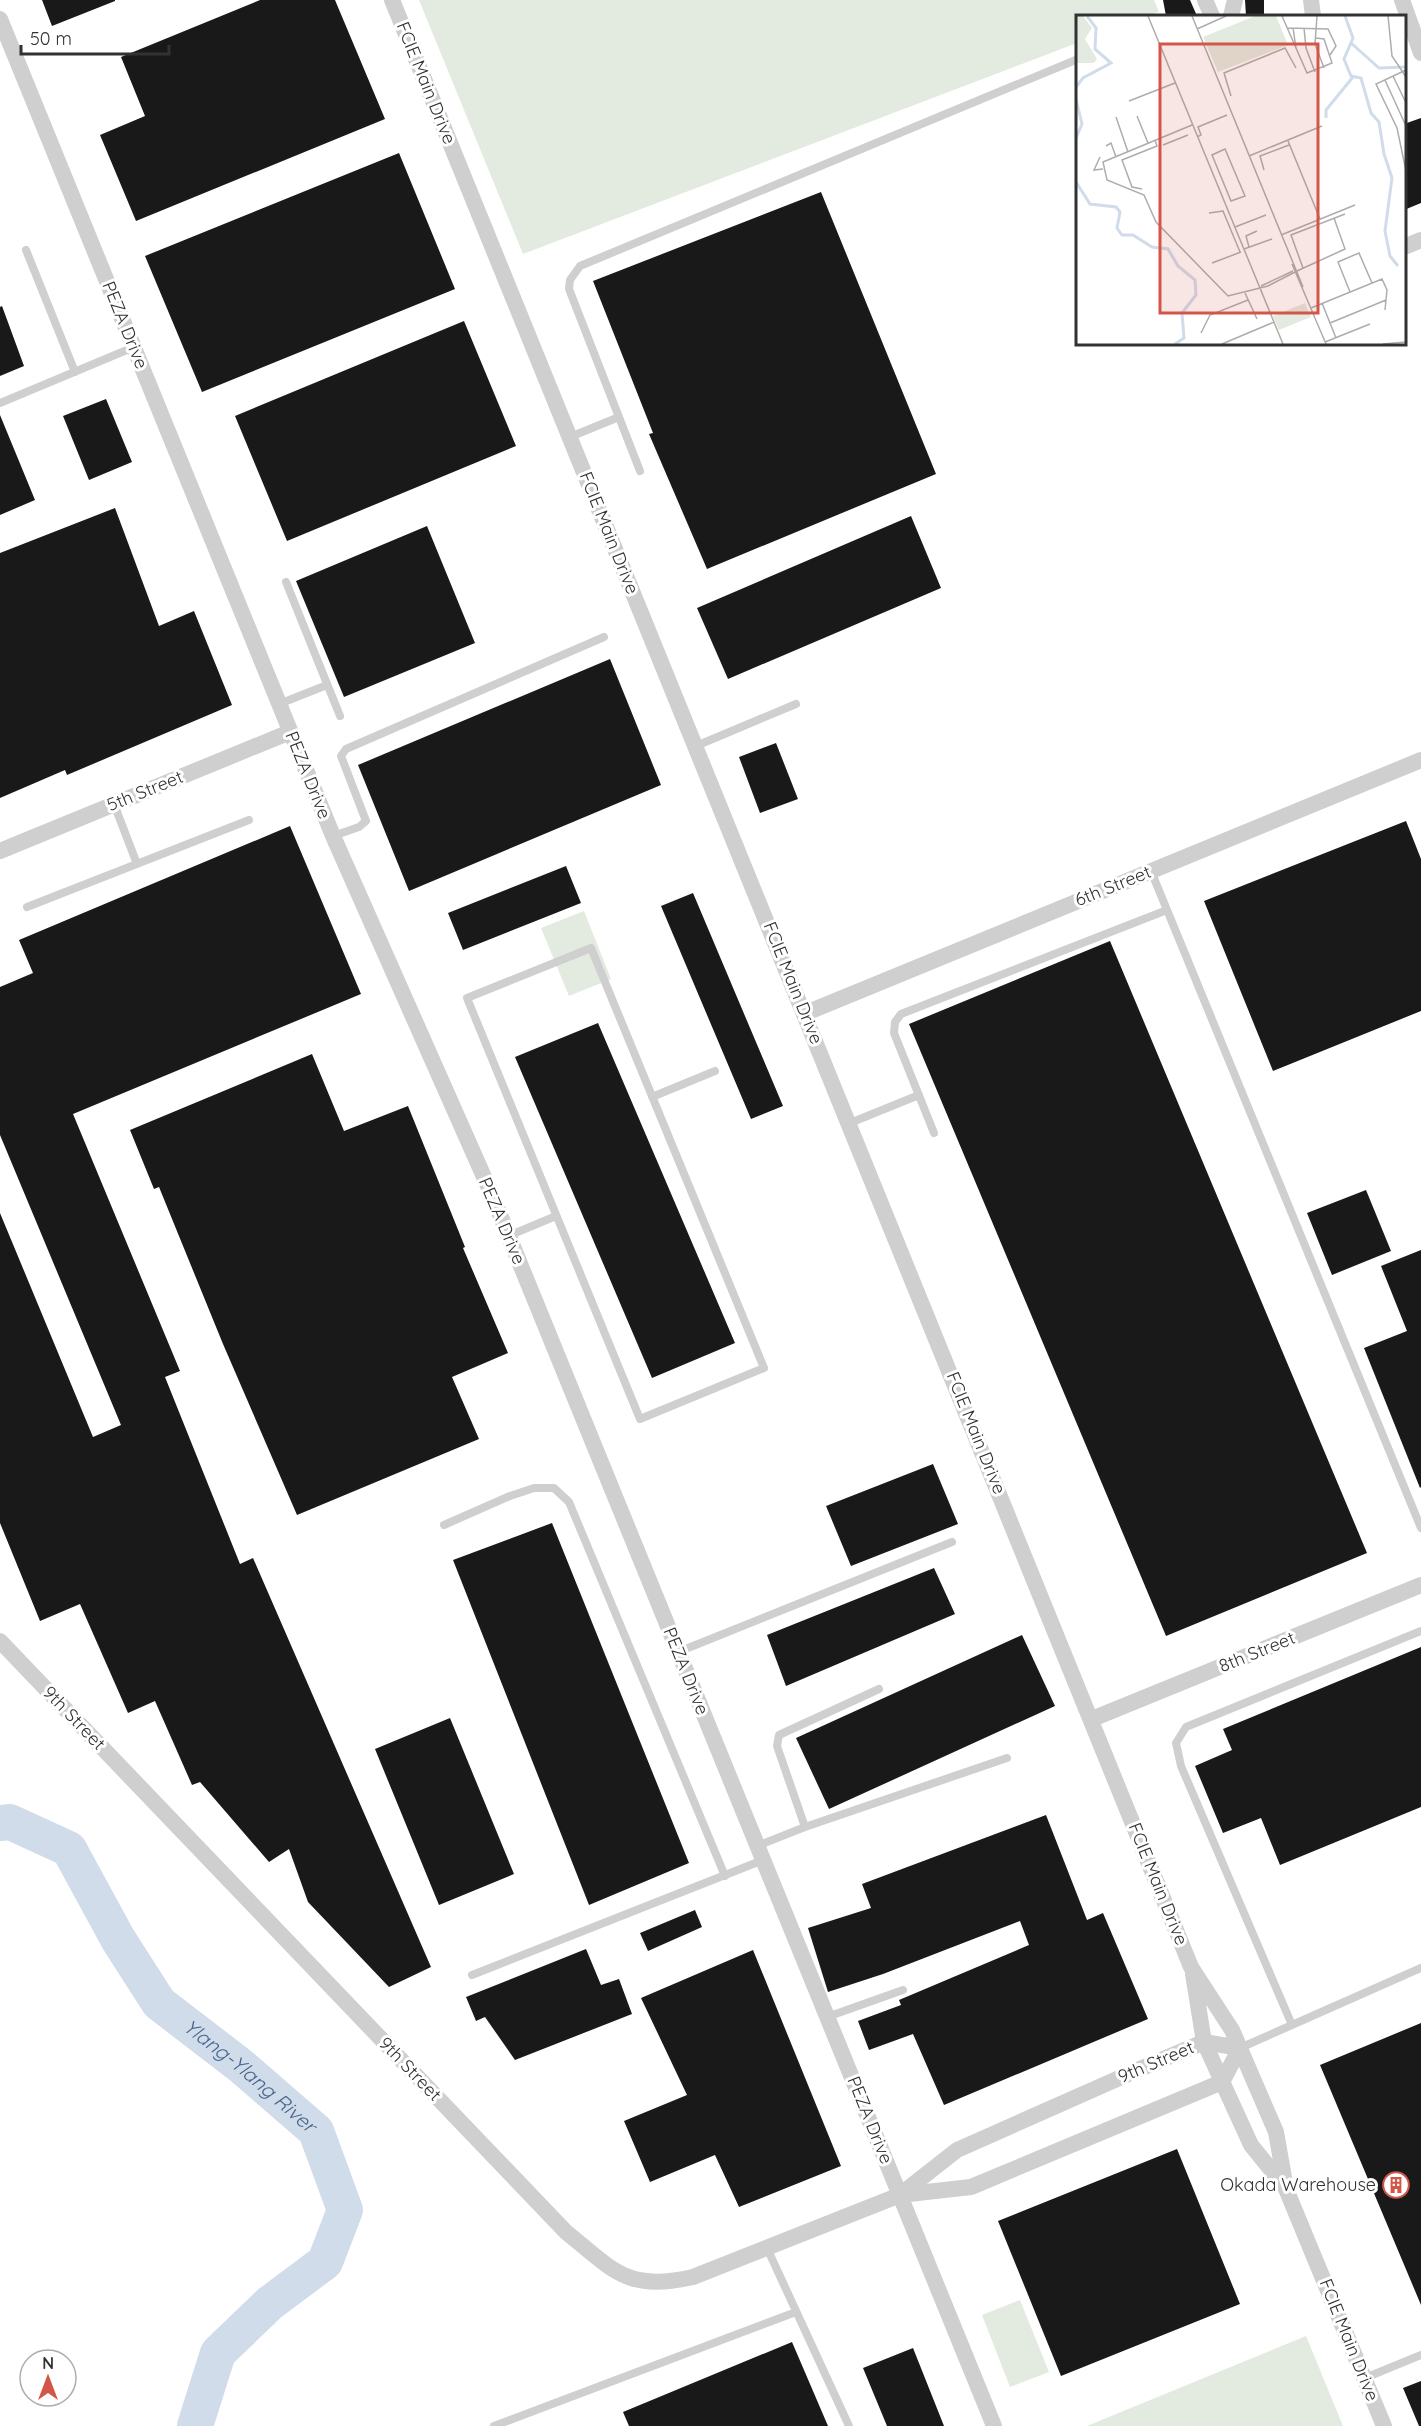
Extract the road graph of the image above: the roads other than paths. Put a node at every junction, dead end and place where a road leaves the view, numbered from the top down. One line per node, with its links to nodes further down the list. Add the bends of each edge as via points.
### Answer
1 (392, 0): 19 (street, FCIE Main Drive)
2 (1205, 0): 6 (street)
3 (1235, 0): 7 (street)
4 (1311, 0): 8 (street)
5 (1402, 0): 10 (street)
6 (1212, 15)
7 (1231, 15)
8 (1313, 15)
9 (0, 19): 15 (street, PEZA Drive)
10 (1421, 53)
11 (1076, 59): 18 (lane, via 580,266 569,289)
12 (1421, 240): 13 (street)
13 (1406, 246)
14 (26, 250): 16 (lane)
15 (134, 347): 16 (lane); 24 (street, PEZA Drive)
16 (75, 372): 17 (lane)
17 (0, 403)
18 (619, 417): 19 (lane); 20 (lane)
19 (570, 437): 28 (street, FCIE Main Drive)
20 (640, 471)
21 (286, 582): 23 (lane)
22 (604, 638): 32 (lane, via 346,749 341,756 366,821)
23 (327, 685): 24 (lane); 26 (lane)
24 (279, 704): 27 (street, PEZA Drive)
25 (796, 704): 28 (lane)
26 (340, 716)
27 (290, 732): 30 (street, 5th Street); 32 (street, PEZA Drive)
28 (696, 746): 38 (street, FCIE Main Drive)
29 (1421, 760): 35 (street, 6th Street)
30 (114, 804): 33 (street, 5th Street); 34 (lane)
31 (249, 820): 34 (lane)
32 (333, 836): 45 (street, PEZA Drive)
33 (0, 851)
34 (137, 864): 36 (lane)
35 (1150, 871): 37 (lane); 38 (street, 6th Street)
36 (27, 907)
37 (1167, 910): 40 (lane, via 901,1014 894,1033); 47 (lane)
38 (806, 1013): 42 (street, FCIE Main Drive)
39 (715, 1071): 41 (lane)
40 (919, 1095): 42 (lane); 43 (lane)
41 (652, 1097): 44 (lane, via 591,948 467,999); 44 (lane, via 764,1368 639,1419)
42 (850, 1123): 54 (street, FCIE Main Drive)
43 (934, 1132)
44 (556, 1216): 45 (lane)
45 (508, 1236): 52 (street, PEZA Drive)
46 (444, 1525): 58 (lane, via 534,1488 554,1488 570,1502)
47 (1421, 1528)
48 (952, 1542): 52 (lane)
49 (1421, 1585): 54 (street, 8th Street)
50 (1421, 1631): 64 (lane, via 1186,1727 1176,1743 1181,1766)
51 (0, 1641): 70 (street, 9th Street, via 566,2232 614,2271 636,2281 666,2283 693,2277)
52 (678, 1652): 57 (street, PEZA Drive)
53 (879, 1689): 56 (lane, via 779,1735 777,1746)
54 (1092, 1719): 59 (street, FCIE Main Drive)
55 (1007, 1758): 56 (lane)
56 (805, 1827): 57 (lane)
57 (760, 1853): 58 (lane); 63 (street, PEZA Drive)
58 (725, 1876): 61 (lane)
59 (1191, 1967): 65 (street, FCIE Main Drive); 66 (street, FCIE Main Drive)
60 (1421, 1968): 64 (lane)
61 (472, 1975)
62 (903, 1990): 63 (lane)
63 (827, 2017): 69 (street, PEZA Drive)
64 (1292, 2025): 66 (lane)
65 (1204, 2042): 66 (street, 9th Street); 67 (street, FCIE Main Drive); 69 (street, 9th Street, via 957,2150)
66 (1240, 2048): 67 (street); 68 (street, FCIE Main Drive, via 1276,2132)
67 (1222, 2082): 68 (street, FCIE Main Drive, via 1251,2145); 69 (street, 9th Street, via 971,2187)
68 (1286, 2188): 73 (street, FCIE Main Drive)
69 (900, 2195): 70 (street, 9th Street); 76 (street, PEZA Drive)
70 (767, 2248): 71 (lane)
71 (796, 2312): 74 (lane); 75 (lane)
72 (1421, 2355): 73 (lane)
73 (1365, 2378): 77 (street, FCIE Main Drive)
74 (494, 2426)
75 (849, 2426)
76 (994, 2426)
77 (1384, 2426)

